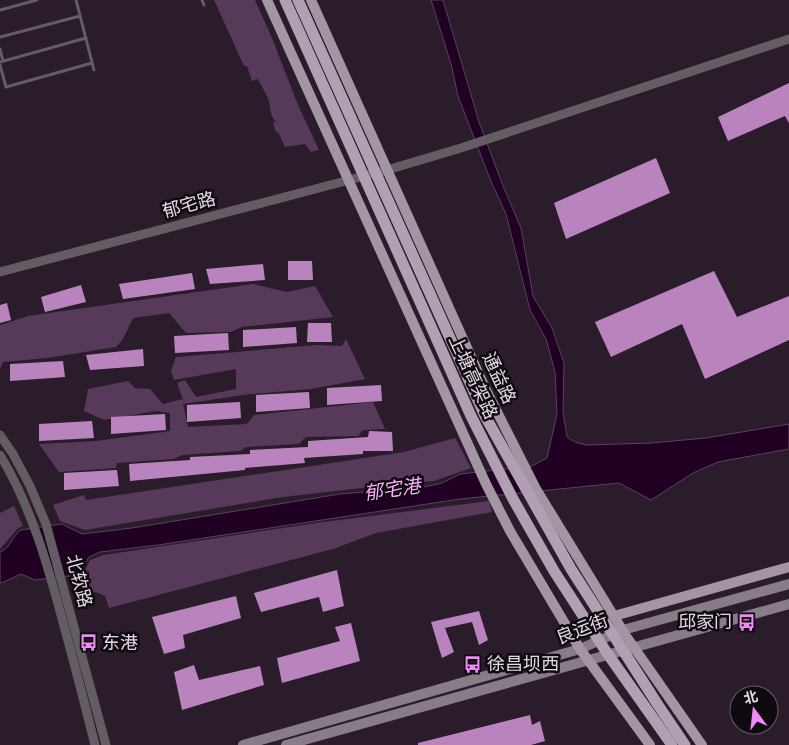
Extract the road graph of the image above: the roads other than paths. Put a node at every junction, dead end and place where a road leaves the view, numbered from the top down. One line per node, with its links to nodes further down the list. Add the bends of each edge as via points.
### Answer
1 (37, 0): 9 (lane)
2 (76, 0): 10 (lane)
3 (202, 0): 8 (lane)
4 (267, 0): 19 (main road)
5 (285, 0): 37 (highway, 上塘高架路, bridge, via 467,407 513,499 554,571)
6 (298, 0): 38 (highway, 上塘高架路, bridge, via 485,416 571,569)
7 (311, 0): 18 (main road, 通益路)
8 (204, 5)
9 (0, 10)
10 (80, 16): 11 (lane); 12 (lane)
11 (0, 37)
12 (86, 38): 15 (lane); 16 (lane)
13 (789, 39): 18 (street, 郁宅路)
14 (0, 49): 15 (lane)
15 (1, 63): 16 (lane, via 6,88)
16 (92, 63): 17 (lane)
17 (94, 70)
18 (387, 170): 19 (street, 郁宅路); 27 (main road, 通益路, via 515,448 536,489)
19 (349, 180): 20 (street, 郁宅路); 30 (main road, via 471,452 510,531)
20 (0, 272)
21 (0, 435): 24 (street, 北软路, via 30,486 46,524)
22 (0, 455): 24 (street, 北软路, via 14,478)
23 (789, 567): 27 (main road)
24 (57, 580): 32 (street, 北软路); 33 (street, 北软路)
25 (789, 584): 28 (main road, 良运街)
26 (789, 604): 29 (main road, 良运街)
27 (614, 616): 28 (main road, 通益路)
28 (623, 630): 29 (main road, 通益路); 30 (main road, 良运街)
29 (634, 647): 31 (main road, 良运街); 39 (main road, 通益路)
30 (580, 649): 31 (main road); 34 (main road, 良运街)
31 (587, 660): 35 (main road, 良运街); 36 (main road)
32 (95, 745)
33 (106, 745)
34 (243, 745)
35 (286, 745)
36 (650, 745)
37 (672, 745)
38 (685, 745)
39 (702, 745)

